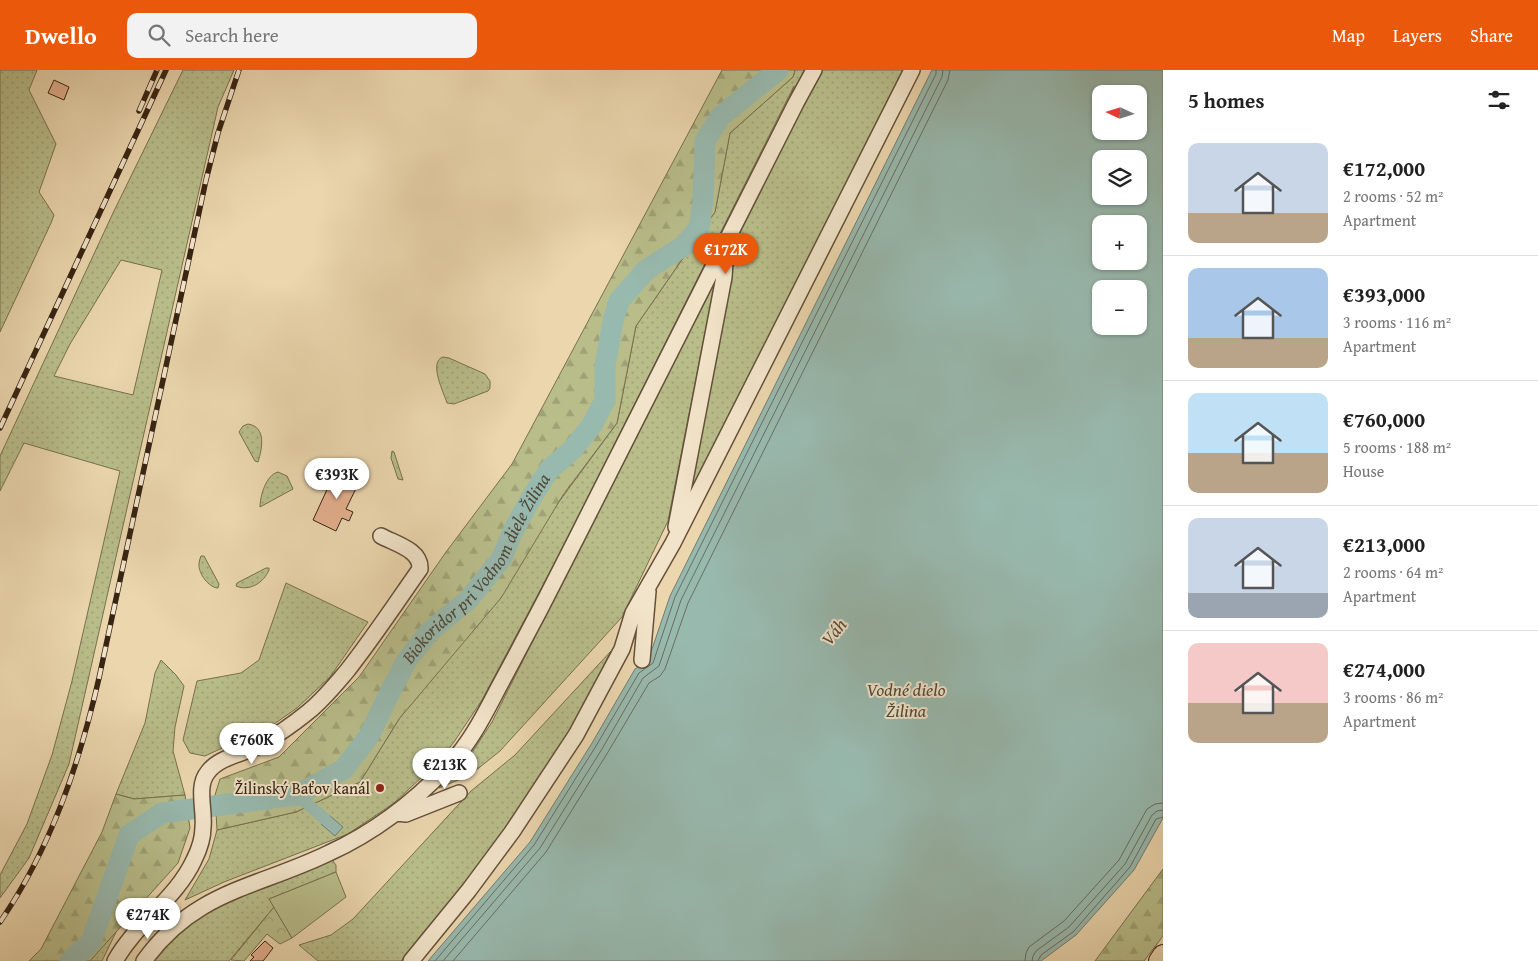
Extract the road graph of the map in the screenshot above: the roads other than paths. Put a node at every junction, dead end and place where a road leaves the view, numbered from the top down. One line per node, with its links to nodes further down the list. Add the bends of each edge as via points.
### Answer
1 (814, 70): 3 (street)
2 (912, 70): 5 (street)
3 (726, 240): 5 (street, via 724,277); 9 (street, via 539,613 482,719 450,764)
4 (381, 536): 11 (street, via 415,554 420,561 420,569 330,691 310,711 286,730 208,771 202,788 204,826 194,860 184,877 133,934)
5 (673, 543): 6 (street)
6 (649, 587): 7 (street); 13 (street, via 633,613 622,649 576,735 470,890)
7 (642, 660)
8 (459, 793): 9 (street, via 406,814)
9 (396, 813): 12 (street, via 328,854 219,897 195,910 155,945)
10 (1163, 955): 14 (main road)
11 (115, 961)
12 (144, 961)
13 (411, 961)
14 (1159, 961)

